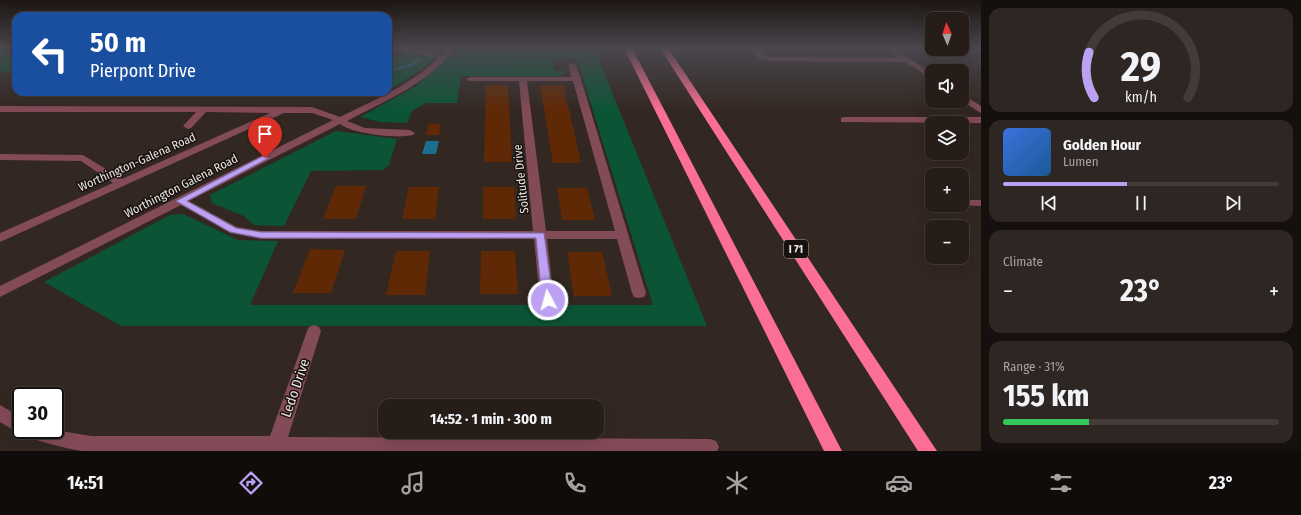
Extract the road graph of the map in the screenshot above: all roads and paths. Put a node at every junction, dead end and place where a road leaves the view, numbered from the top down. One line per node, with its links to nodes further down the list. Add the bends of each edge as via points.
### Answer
1 (431, 69): 8 (street, Worthington Galena Road)
2 (573, 69): 7 (street)
3 (639, 69): 39 (highway)
4 (678, 69): 40 (highway, I 71)
5 (470, 79): 6 (street)
6 (523, 79): 7 (street); 27 (street, Solitude Drive)
7 (577, 79): 28 (street)
8 (392, 93)
9 (386, 96): 17 (street, Worthington Galena Road)
10 (969, 102): 15 (street)
11 (0, 109): 12 (street)
12 (11, 109): 13 (street); 16 (street)
13 (204, 109): 14 (street); 20 (street)
14 (285, 109): 17 (street, via 322,112); 23 (street, Worthington-Galena Road)
15 (981, 110)
16 (0, 117)
17 (340, 120): 21 (street, via 348,126 371,132); 24 (street, Worthington Galena Road)
18 (844, 120): 19 (street)
19 (981, 120)
20 (188, 126)
21 (411, 130)
22 (0, 157): 23 (street, via 83,158)
23 (121, 183): 29 (street, Worthington-Galena Road)
24 (181, 201): 27 (street, via 234,230 261,235); 30 (street, Worthington Galena Road)
25 (969, 203): 26 (street)
26 (981, 203)
27 (540, 235): 28 (street); 32 (street, Solitude Drive)
28 (622, 235): 31 (street)
29 (0, 238)
30 (0, 292)
31 (638, 293)
32 (548, 300)
33 (314, 331): 37 (street, Ledo Drive)
34 (0, 413): 35 (street)
35 (12, 420)
36 (59, 439): 37 (street, via 91,444)
37 (276, 445): 38 (street)
38 (710, 447)
39 (833, 451)
40 (928, 451)

